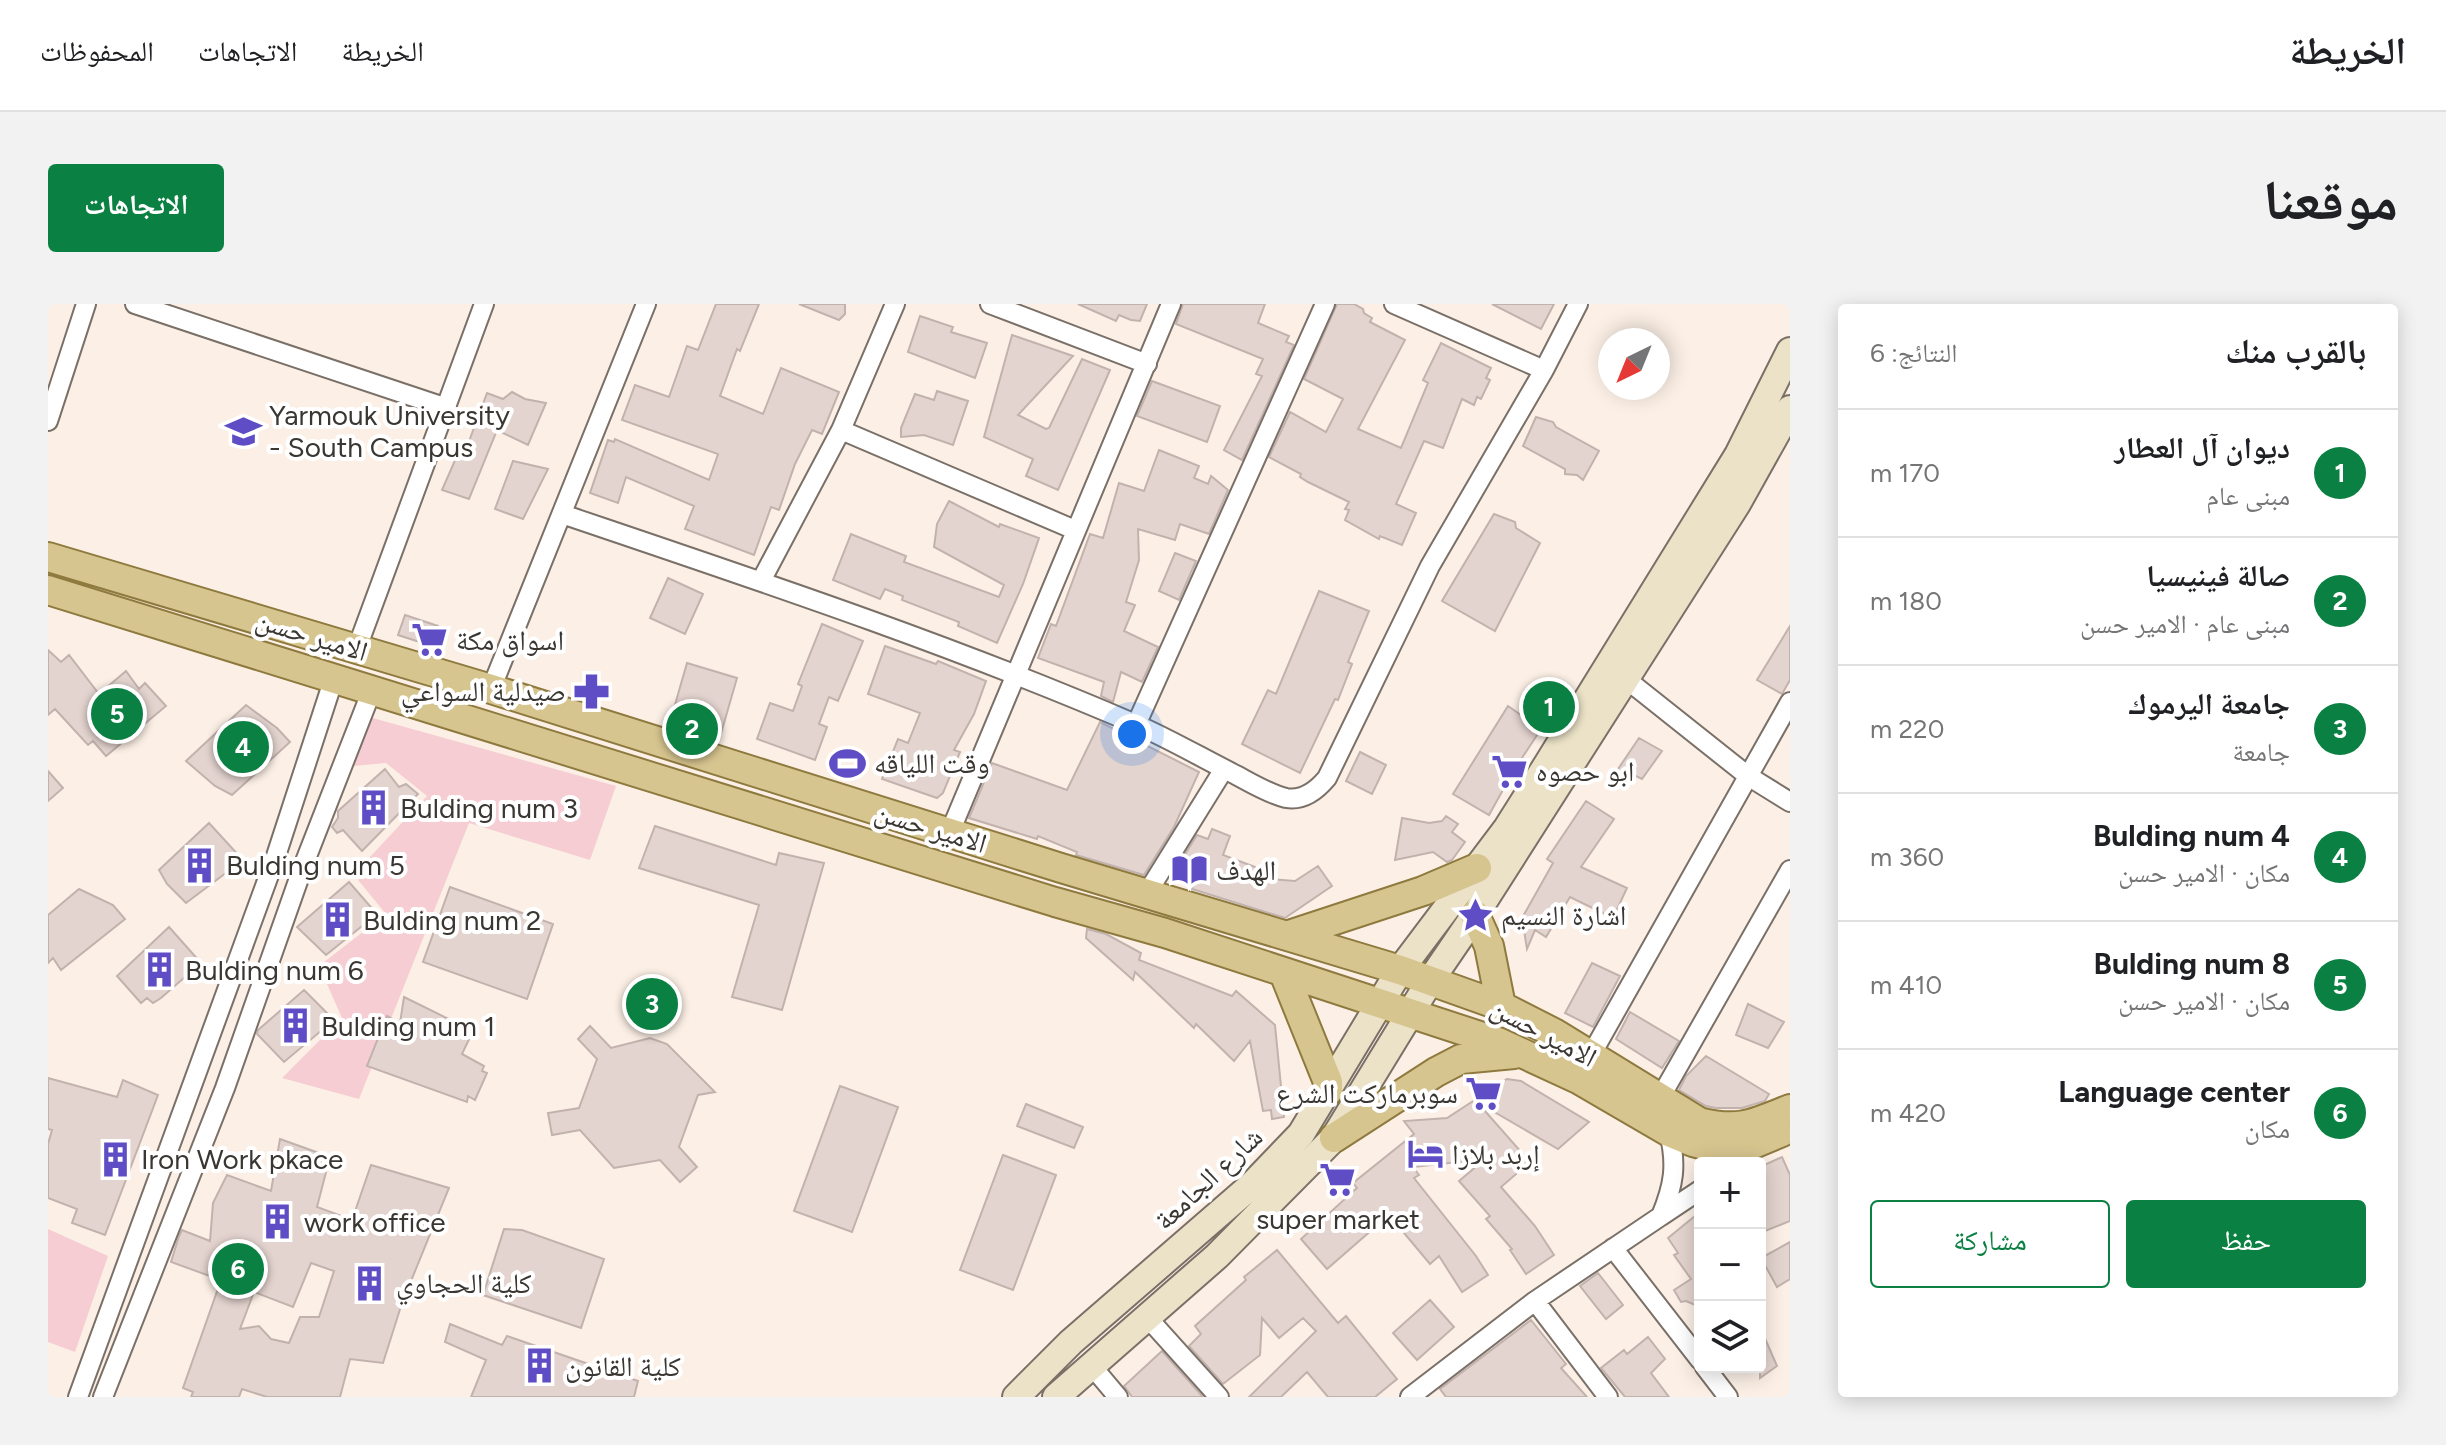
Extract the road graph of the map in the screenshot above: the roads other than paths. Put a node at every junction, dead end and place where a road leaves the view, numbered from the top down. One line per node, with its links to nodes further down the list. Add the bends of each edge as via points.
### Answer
1 (86, 304): 16 (street)
2 (135, 304): 14 (street)
3 (484, 304): 14 (street)
4 (646, 304): 18 (street)
5 (895, 304): 17 (street)
6 (990, 304): 12 (street)
7 (1171, 304): 12 (street)
8 (1325, 304): 30 (street)
9 (1394, 304): 13 (street)
10 (1578, 304): 13 (street)
11 (1790, 351): 37 (main road, شارع الجامعة, via 1732,466)
12 (1147, 364): 19 (street)
13 (1544, 370): 31 (street, via 1430,566 1327,778 1304,797 1287,798)
14 (447, 408): 23 (street)
15 (1790, 409): 26 (main road, via 1737,504)
16 (48, 421)
17 (841, 430): 19 (street); 21 (street)
18 (562, 514): 21 (street); 27 (street)
19 (1075, 530): 24 (street)
20 (48, 557): 23 (main road, الامير حسن)
21 (761, 581): 24 (street)
22 (48, 590): 25 (main road, الامير حسن)
23 (357, 648): 27 (main road, الامير حسن)
24 (1014, 674): 30 (street); 34 (street)
25 (334, 678): 28 (main road, الامير حسن); 35 (street)
26 (1626, 679): 32 (street); 40 (main road)
27 (491, 689): 34 (main road, الامير حسن)
28 (372, 690): 36 (street); 43 (main road, الامير حسن)
29 (1790, 702): 32 (street)
30 (1136, 725): 31 (street)
31 (1224, 769): 39 (street)
32 (1748, 776): 33 (street); 49 (street)
33 (1790, 802)
34 (950, 832): 39 (main road, الامير حسن)
35 (276, 856): 36 (street); 57 (street)
36 (304, 864): 59 (street)
37 (1477, 868): 41 (main road); 42 (main road, شارع الجامعة)
38 (1790, 870): 51 (street)
39 (1147, 893): 41 (main road, الامير حسن)
40 (1475, 915): 44 (main road); 46 (main road, via 1489,946)
41 (1289, 935): 42 (main road, الامير حسن)
42 (1400, 970): 44 (main road, الامير حسن); 45 (main road, شارع الجامعة)
43 (1284, 973): 45 (main road, الامير حسن); 50 (main road)
44 (1430, 981): 46 (main road, الامير حسن); 47 (main road)
45 (1379, 1004): 47 (main road, الامير حسن); 50 (main road, شارع الجامعة)
46 (1501, 1006): 49 (main road, الامير حسن)
47 (1410, 1014): 48 (main road, الامير حسن); 55 (main road)
48 (1526, 1053): 54 (main road, الامير حسن); 55 (main road, via 1461,1059)
49 (1591, 1055): 51 (main road, الامير حسن)
50 (1328, 1091): 72 (main road, شارع الجامعة, via 1301,1134 1252,1185 1071,1342)
51 (1660, 1098): 52 (main road, الامير حسن, via 1699,1122 1719,1127 1745,1127)
52 (1790, 1109)
53 (1790, 1129): 56 (main road, الامير حسن)
54 (1669, 1132): 56 (main road, الامير حسن); 60 (street, via 1674,1172)
55 (1334, 1138): 63 (main road, via 1217,1256)
56 (1738, 1155)
57 (154, 1190): 59 (street); 65 (street)
58 (1694, 1194): 60 (street)
59 (181, 1201): 67 (street)
60 (1661, 1216): 61 (street)
61 (1613, 1248): 62 (street); 64 (street)
62 (1535, 1301): 69 (street); 76 (street)
63 (1147, 1317): 66 (main road); 75 (street)
64 (1694, 1352)
65 (91, 1361): 67 (street); 70 (street)
66 (1091, 1365): 73 (main road); 74 (street)
67 (113, 1370): 71 (street)
68 (1710, 1373): 77 (street)
69 (1413, 1396)
70 (78, 1397)
71 (103, 1397)
72 (1016, 1397)
73 (1056, 1397)
74 (1118, 1397)
75 (1219, 1397)
76 (1608, 1397)
77 (1728, 1397)

